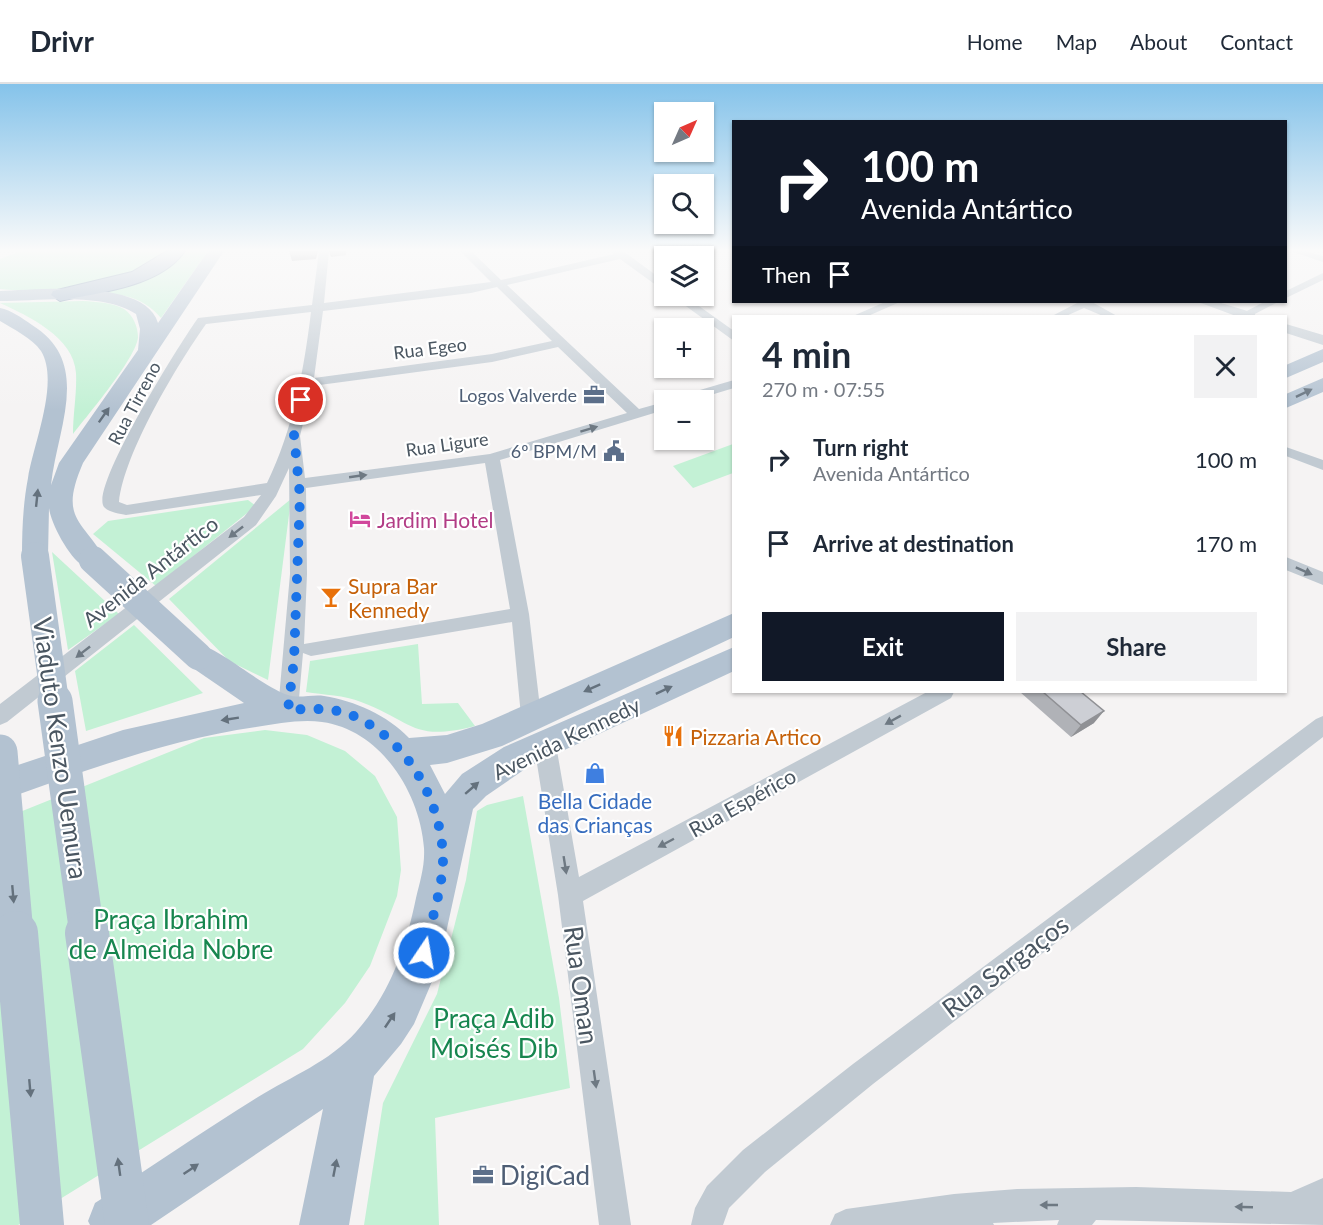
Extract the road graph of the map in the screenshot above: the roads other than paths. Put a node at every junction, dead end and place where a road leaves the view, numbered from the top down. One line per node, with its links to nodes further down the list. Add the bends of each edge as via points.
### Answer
1 (132, 304): 22 (main road, via 140,307 148,321)
2 (180, 304): 22 (main road)
3 (343, 304): 11 (street)
4 (518, 304): 21 (street)
5 (888, 304): 13 (street)
6 (1081, 304): 14 (street)
7 (1089, 304): 15 (street)
8 (1212, 304): 16 (street)
9 (1268, 304): 17 (street)
10 (692, 306): 19 (street)
11 (318, 307): 25 (street, Avenida Antártico); 37 (street, Rua Tirreno, via 210,318 200,323 125,455 110,501 119,510)
12 (0, 313): 63 (main road, Viaduto Kenzo Uemura, one-way to 12, bridge, via 35,556 37,502 56,396 57,368 41,340)
13 (862, 315)
14 (1060, 315)
15 (1110, 315)
16 (1244, 315)
17 (1249, 315)
18 (1287, 328): 20 (street)
19 (732, 336)
20 (1323, 340)
21 (559, 343): 25 (street, Rua Egeo, via 492,358); 31 (street)
22 (148, 351): 45 (main road, one-way to 22, bridge, via 245,689 198,656 93,560 64,520 59,504 60,487 70,463)
23 (1323, 355): 24 (main road)
24 (1287, 372)
25 (305, 382): 32 (street, Avenida Antártico)
26 (1323, 384): 29 (main road, one-way to 26)
27 (732, 385): 28 (street)
28 (714, 390)
29 (1287, 402)
30 (654, 409): 31 (street, Rua Ligure)
31 (636, 414): 34 (street, Rua Ligure, one-way to 31)
32 (294, 435): 36 (street, Avenida Antártico); 37 (street, Avenida Antártico)
33 (1287, 451): 35 (street)
34 (492, 458): 36 (street, Rua Ligure, one-way to 34); 40 (street)
35 (1323, 465)
36 (300, 484): 45 (street, Avenida Antártico, via 294,660)
37 (273, 487): 46 (street, Avenida Antártico, one-way to 46, via 250,521)
38 (1287, 563): 39 (street, one-way to 39)
39 (1323, 579)
40 (520, 614): 42 (street); 47 (street)
41 (732, 625): 47 (main road, Avenida Kennedy, one-way to 47)
42 (311, 650)
43 (732, 659): 49 (main road, Avenida Kennedy, one-way to 43)
44 (942, 693): 54 (street, Rua Espérico, one-way to 54)
45 (288, 710): 51 (main road, via 322,709 351,715); 52 (main road, one-way to 52, via 144,736)
46 (0, 716)
47 (531, 716): 51 (main road, Avenida Kennedy, via 467,745)
48 (1323, 725): 66 (street, Rua Sargaços, via 763,1154 718,1197)
49 (545, 745): 53 (main road, Avenida Kennedy, one-way to 49, via 453,814 461,798 516,757); 54 (street, Rua Oman, one-way to 54)
50 (0, 752): 61 (main road, one-way to 61, bridge)
51 (405, 753): 53 (main road, via 438,822)
52 (0, 786)
53 (443, 860): 55 (main road, one-way to 53, via 401,1004 424,953)
54 (570, 895): 65 (street, Rua Oman, one-way to 65)
55 (354, 1066): 62 (main road, one-way to 55, via 296,1099); 64 (main road, one-way to 55)
56 (1323, 1194): 57 (street)
57 (1291, 1208): 58 (street); 59 (street, one-way to 59)
58 (1323, 1214)
59 (1080, 1215): 60 (street, one-way to 60, via 1017,1205)
60 (966, 1217): 67 (street)
61 (42, 1225)
62 (108, 1225)
63 (127, 1225)
64 (324, 1225)
65 (615, 1225)
66 (707, 1225)
67 (846, 1225)

